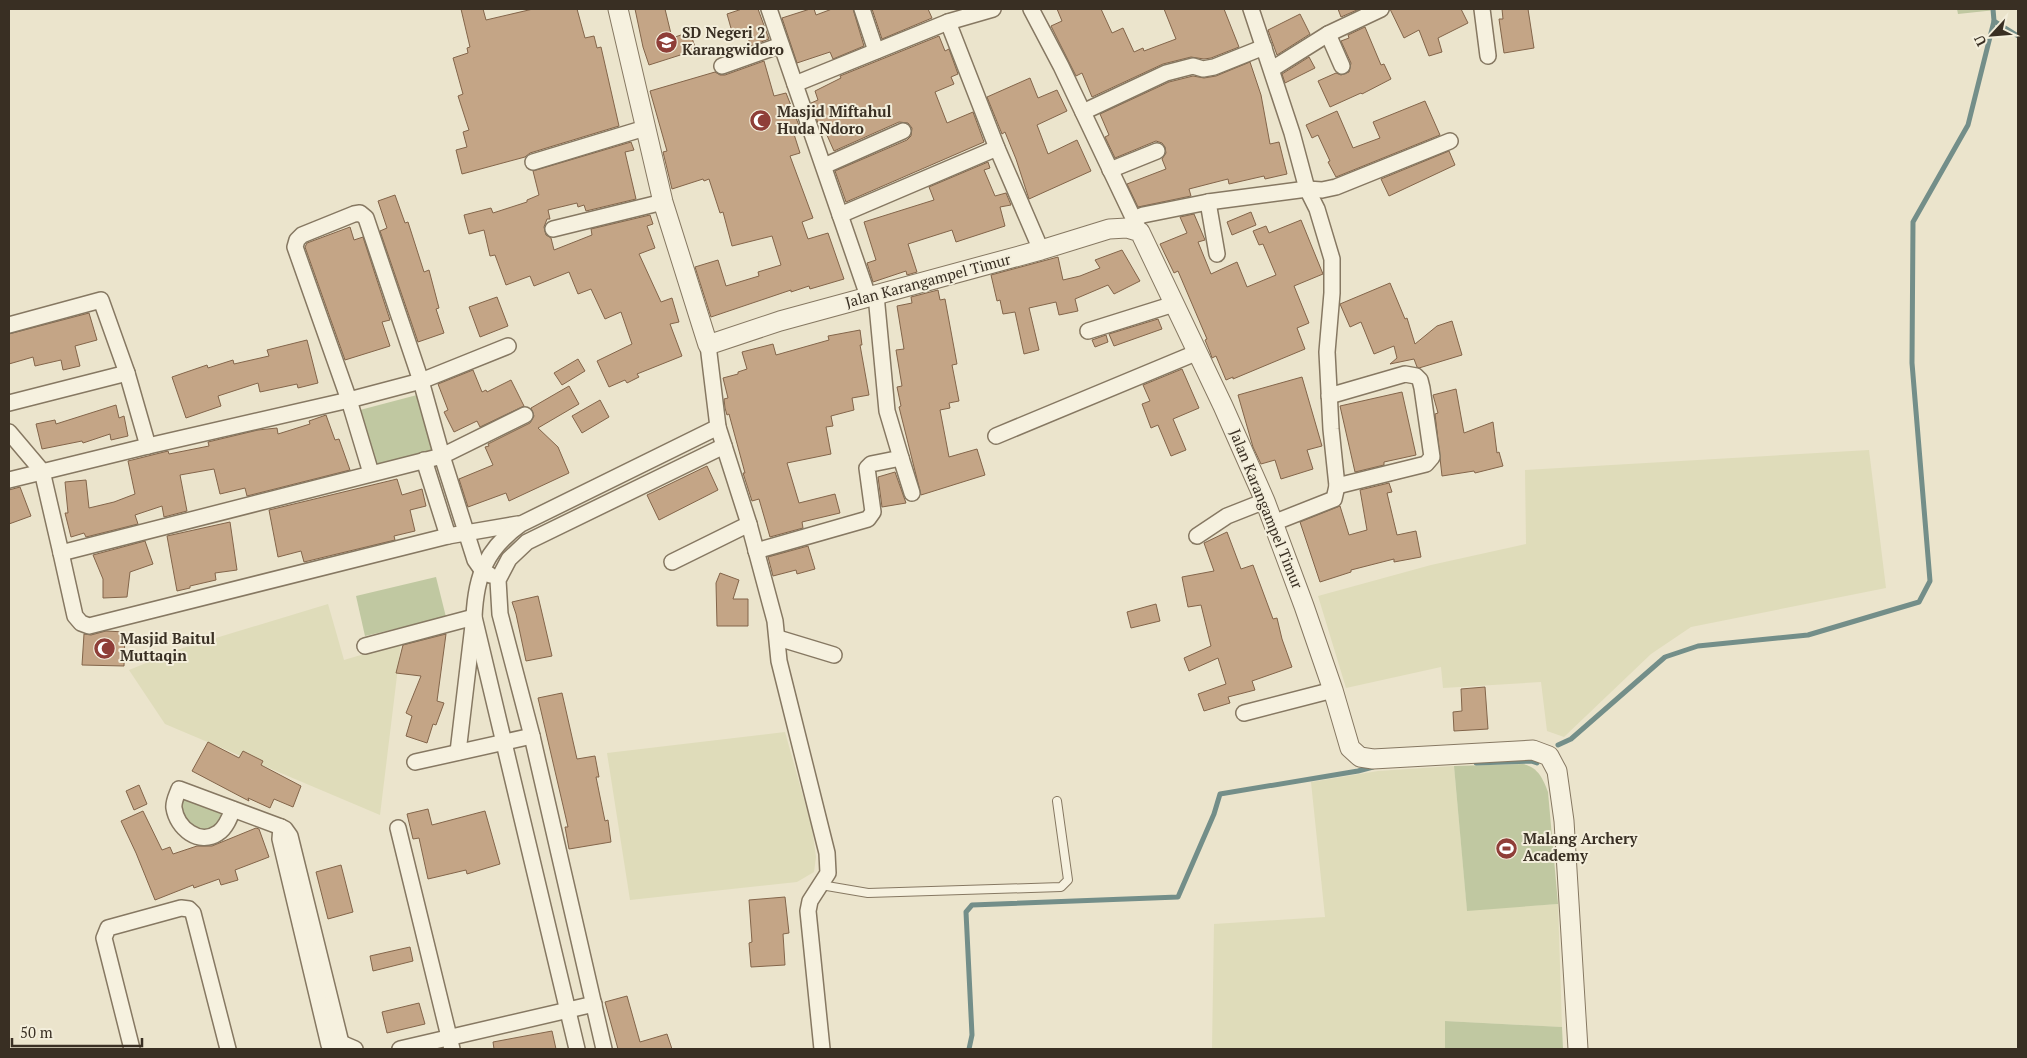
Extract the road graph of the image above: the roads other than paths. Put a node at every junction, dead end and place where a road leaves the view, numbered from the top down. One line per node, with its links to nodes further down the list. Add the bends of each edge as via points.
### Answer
1 (618, 9): 20 (street)
2 (769, 9): 11 (street)
3 (862, 9): 13 (street)
4 (993, 9): 9 (street)
5 (1031, 9): 19 (street)
6 (1251, 9): 12 (street)
7 (1381, 9): 10 (street)
8 (1482, 9): 14 (street)
9 (948, 22): 13 (street); 23 (street)
10 (1328, 34): 16 (street); 17 (street)
11 (782, 45): 15 (street); 18 (street)
12 (1264, 47): 17 (street); 19 (street, via 1214,67 1203,69 1193,66 1166,73)
13 (876, 50): 18 (street)
14 (1488, 56)
15 (722, 66)
16 (1342, 66)
17 (1272, 69): 28 (street)
18 (795, 84): 26 (street)
19 (1083, 112): 27 (street)
20 (644, 128): 25 (street); 29 (street)
21 (903, 131): 26 (street)
22 (1450, 141): 28 (street, via 1336,187)
23 (997, 148): 31 (street); 34 (street)
24 (1157, 151): 27 (street)
25 (533, 162)
26 (824, 166): 31 (street)
27 (1110, 170): 32 (street)
28 (1308, 189): 30 (street); 45 (street, via 1318,209 1332,259 1327,352)
29 (663, 202): 33 (street); 40 (street)
30 (1208, 202): 32 (street, via 1143,215); 35 (street)
31 (840, 215): 36 (street)
32 (1137, 225): 34 (street, Jalan Karangampel Timur, via 1108,228); 37 (street, Jalan Karangampel Timur)
33 (553, 229)
34 (1041, 250): 36 (street, Jalan Karangampel Timur)
35 (1217, 254)
36 (872, 296): 40 (street, Jalan Karangampel Timur); 55 (street, via 887,411)
37 (1174, 304): 39 (street); 42 (street, Jalan Karangampel Timur)
38 (9, 325): 43 (street, via 101,300)
39 (1088, 331)
40 (708, 345): 49 (street)
41 (508, 346): 44 (street)
42 (1198, 352): 51 (street); 62 (street, Jalan Karangampel Timur)
43 (126, 373): 47 (street); 52 (street)
44 (421, 381): 46 (street); 46 (street, via 366,218 360,213 354,214 302,235 295,247); 54 (street)
45 (1329, 396): 60 (street); 60 (street, via 1405,374 1416,376 1422,388 1432,457 1426,464)
46 (349, 400): 52 (street); 58 (street)
47 (9, 403)
48 (525, 415): 54 (street)
49 (718, 427): 53 (street); 63 (street)
50 (9, 432): 57 (street)
51 (996, 436)
52 (148, 446): 57 (street)
53 (724, 446): 64 (street); 73 (street, via 527,542 509,559)
54 (442, 456): 56 (street); 66 (street)
55 (901, 458): 61 (street); 69 (street, via 870,464 867,468 873,512 868,519)
56 (424, 460): 58 (street); 67 (street)
57 (42, 471): 59 (street); 70 (street)
58 (371, 473): 70 (street)
59 (11, 477)
60 (1337, 486): 65 (street, via 1330,501)
61 (912, 493)
62 (1265, 501): 65 (street, Jalan Karangampel Timur); 68 (street, via 1227,516)
63 (521, 524): 66 (street); 72 (street, via 493,548)
64 (749, 524): 69 (street); 71 (street)
65 (1274, 524): 78 (street, Jalan Karangampel Timur)
66 (466, 532): 67 (street); 72 (street, via 475,560)
67 (448, 536): 70 (street, via 89,626 75,616)
68 (1198, 536)
69 (756, 551): 75 (street)
70 (61, 553)
71 (672, 562)
72 (482, 570): 73 (street); 74 (street, via 475,596)
73 (498, 580): 80 (street, via 500,614)
74 (474, 617): 76 (street); 81 (street); 82 (street)
75 (778, 638): 77 (street); 87 (street, via 779,661 824,835 828,873)
76 (365, 646)
77 (834, 655)
78 (1333, 690): 79 (street); 98 (street, Jalan Karangampel Timur, via 1350,748 1360,757 1404,758 1533,750 1550,756 1557,771 1564,821)
79 (1244, 713)
80 (532, 736): 81 (street); 88 (street)
81 (505, 742): 82 (street); 89 (street)
82 (458, 752): 83 (street)
83 (416, 762)
84 (1057, 801): 87 (lane, via 1068,880 1061,887 868,892)
85 (233, 809): 91 (street, via 281,827 280,839)
86 (398, 828): 90 (street)
87 (821, 885): 97 (street, via 810,901 808,911)
88 (594, 1004): 89 (street); 96 (street)
89 (568, 1010): 90 (street); 95 (street)
90 (450, 1044): 94 (street)
91 (337, 1047)
92 (132, 1049): 93 (street, via 105,933 108,928 181,908 193,913)
93 (228, 1049)
94 (400, 1049)
95 (577, 1049)
96 (604, 1049)
97 (822, 1049)
98 (1578, 1049)

